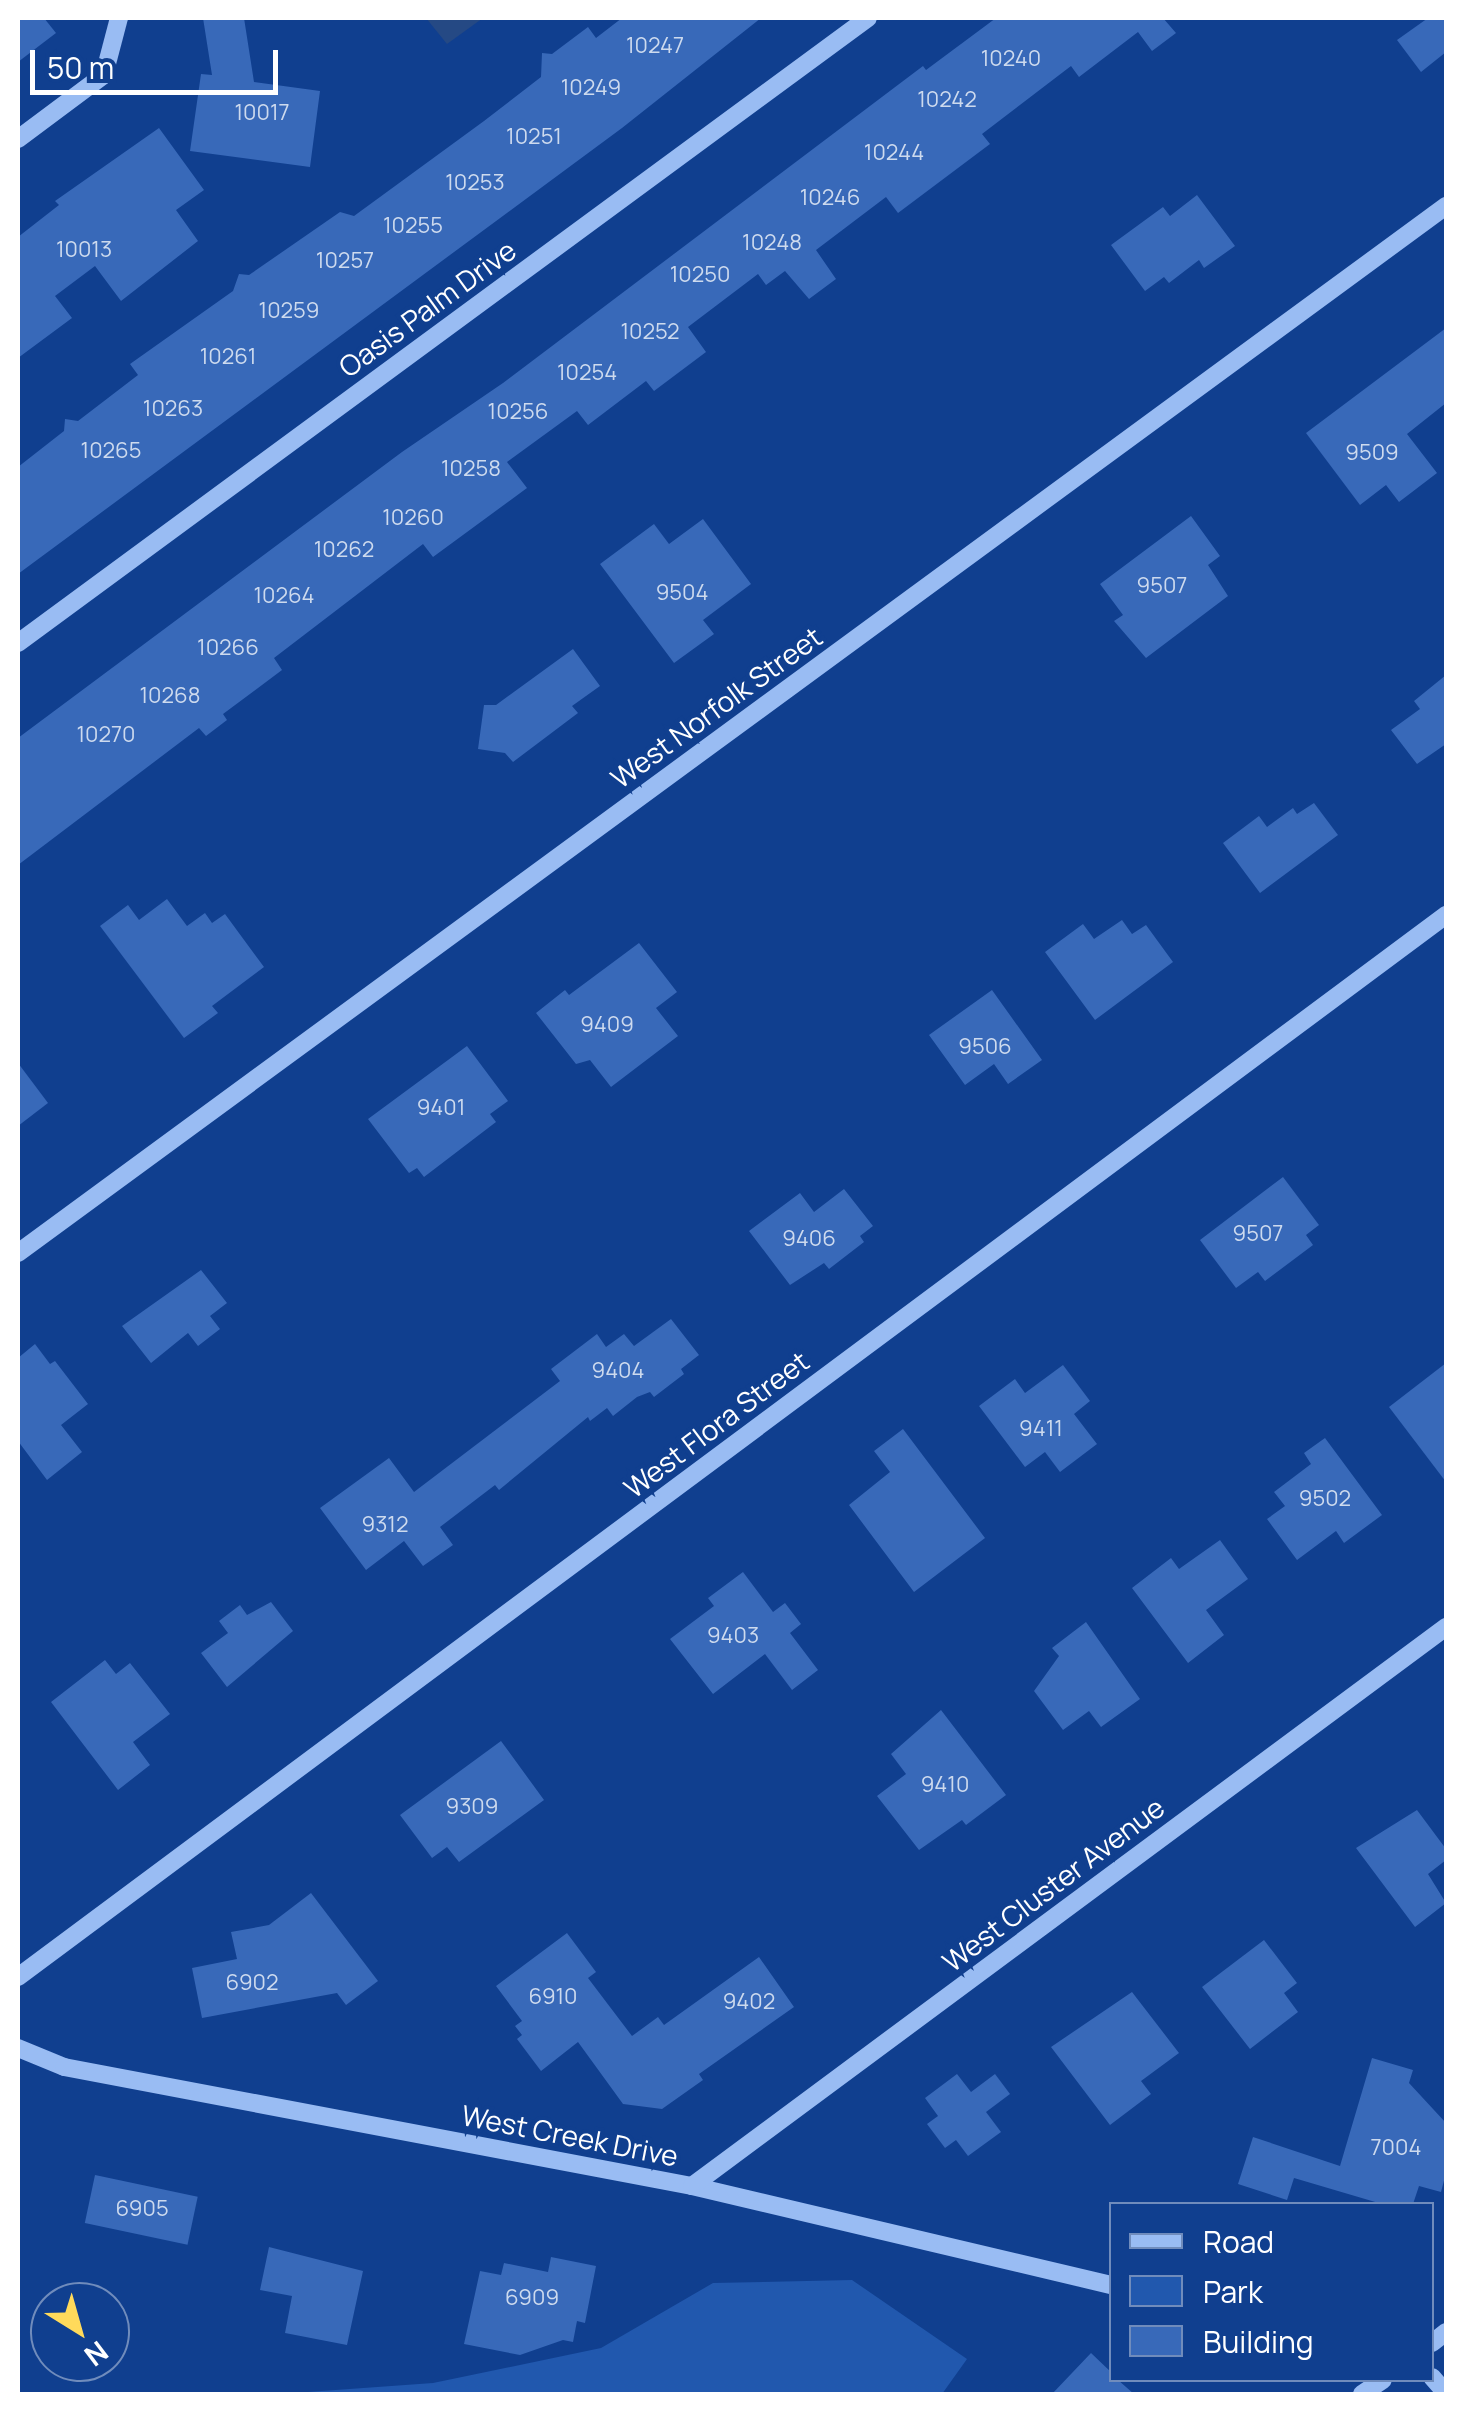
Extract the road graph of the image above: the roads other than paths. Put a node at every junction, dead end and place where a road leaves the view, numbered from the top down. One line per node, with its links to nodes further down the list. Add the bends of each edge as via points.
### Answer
1 (119, 18): 3 (street, via 104,75)
2 (868, 18): 5 (street, Oasis Palm Drive)
3 (18, 140)
4 (1446, 206): 7 (street, West Norfolk Street)
5 (18, 644)
6 (1446, 915): 9 (street, West Flora Street)
7 (18, 1253)
8 (1446, 1627): 11 (street, West Cluster Avenue)
9 (18, 1978)
10 (18, 2048): 11 (street, West Creek Drive, via 64,2067)
11 (692, 2186): 12 (street, West Creek Drive)
12 (1109, 2285)

